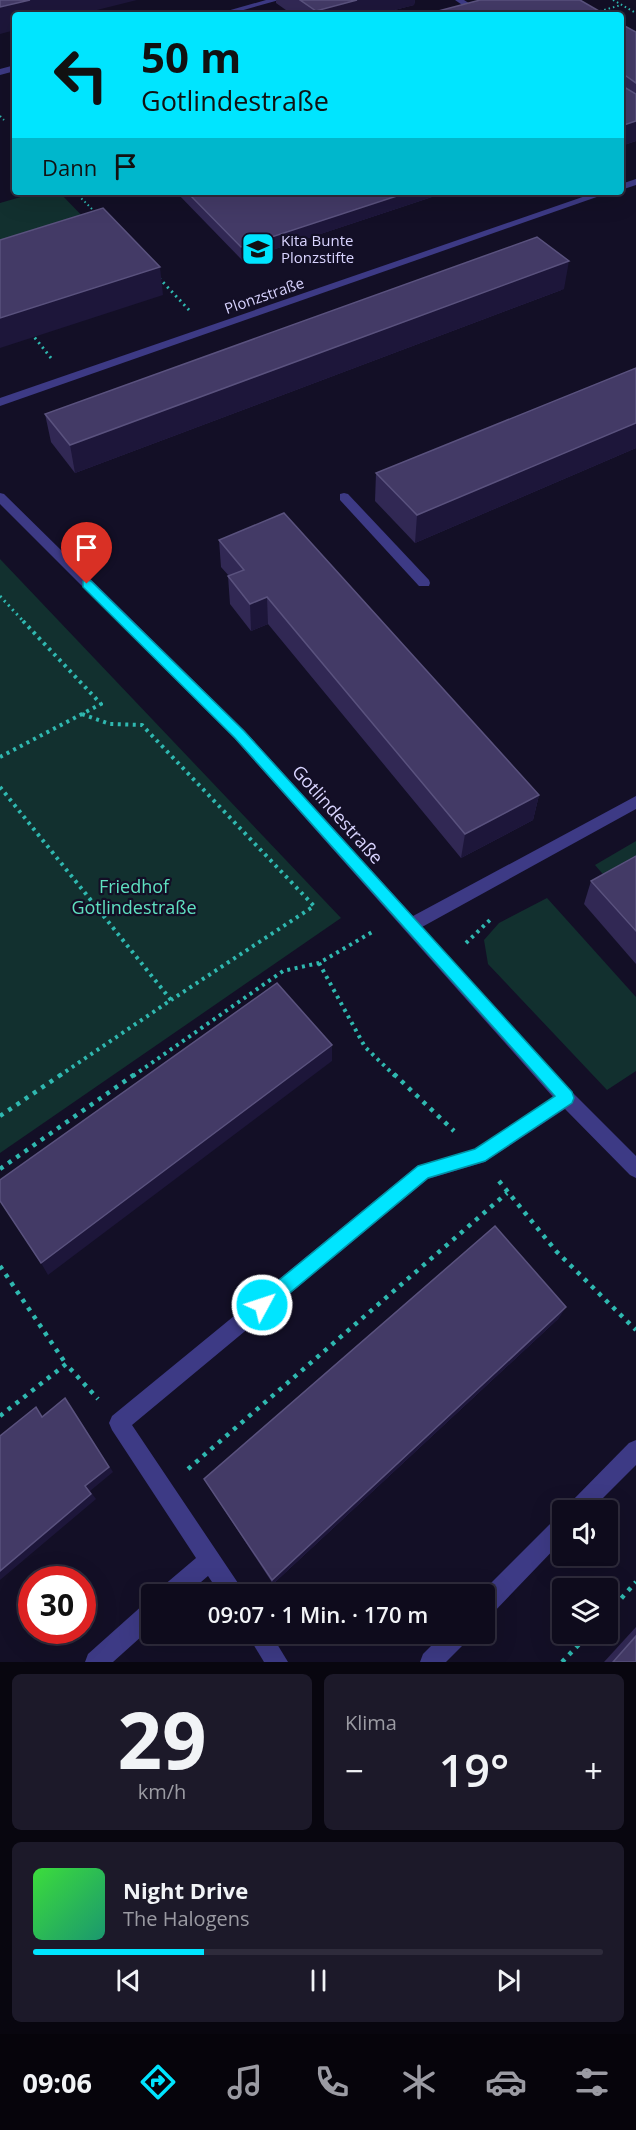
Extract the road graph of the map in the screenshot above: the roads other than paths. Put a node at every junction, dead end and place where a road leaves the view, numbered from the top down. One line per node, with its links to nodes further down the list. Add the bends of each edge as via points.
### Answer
1 (275, 0): 3 (street)
2 (459, 0): 4 (street)
3 (229, 12)
4 (478, 12)
5 (597, 195): 6 (street, Plonzstraße)
6 (0, 402)
7 (0, 497): 11 (street, Gotlindestraße, via 239,734)
8 (344, 497): 9 (street)
9 (424, 583)
10 (636, 802): 11 (street)
11 (407, 920): 12 (street, Gotlindestraße)
12 (566, 1098): 13 (street, Gotlindestraße); 17 (street, via 479,1156 423,1172 119,1423)
13 (636, 1169)
14 (636, 1449): 15 (street)
15 (587, 1500)
16 (552, 1536): 20 (street)
17 (210, 1560): 18 (street); 19 (street)
18 (182, 1584)
19 (226, 1584)
20 (495, 1595)
21 (141, 1622): 24 (street)
22 (265, 1644): 25 (street)
23 (448, 1644): 26 (street)
24 (96, 1662)
25 (277, 1662)
26 (430, 1662)

